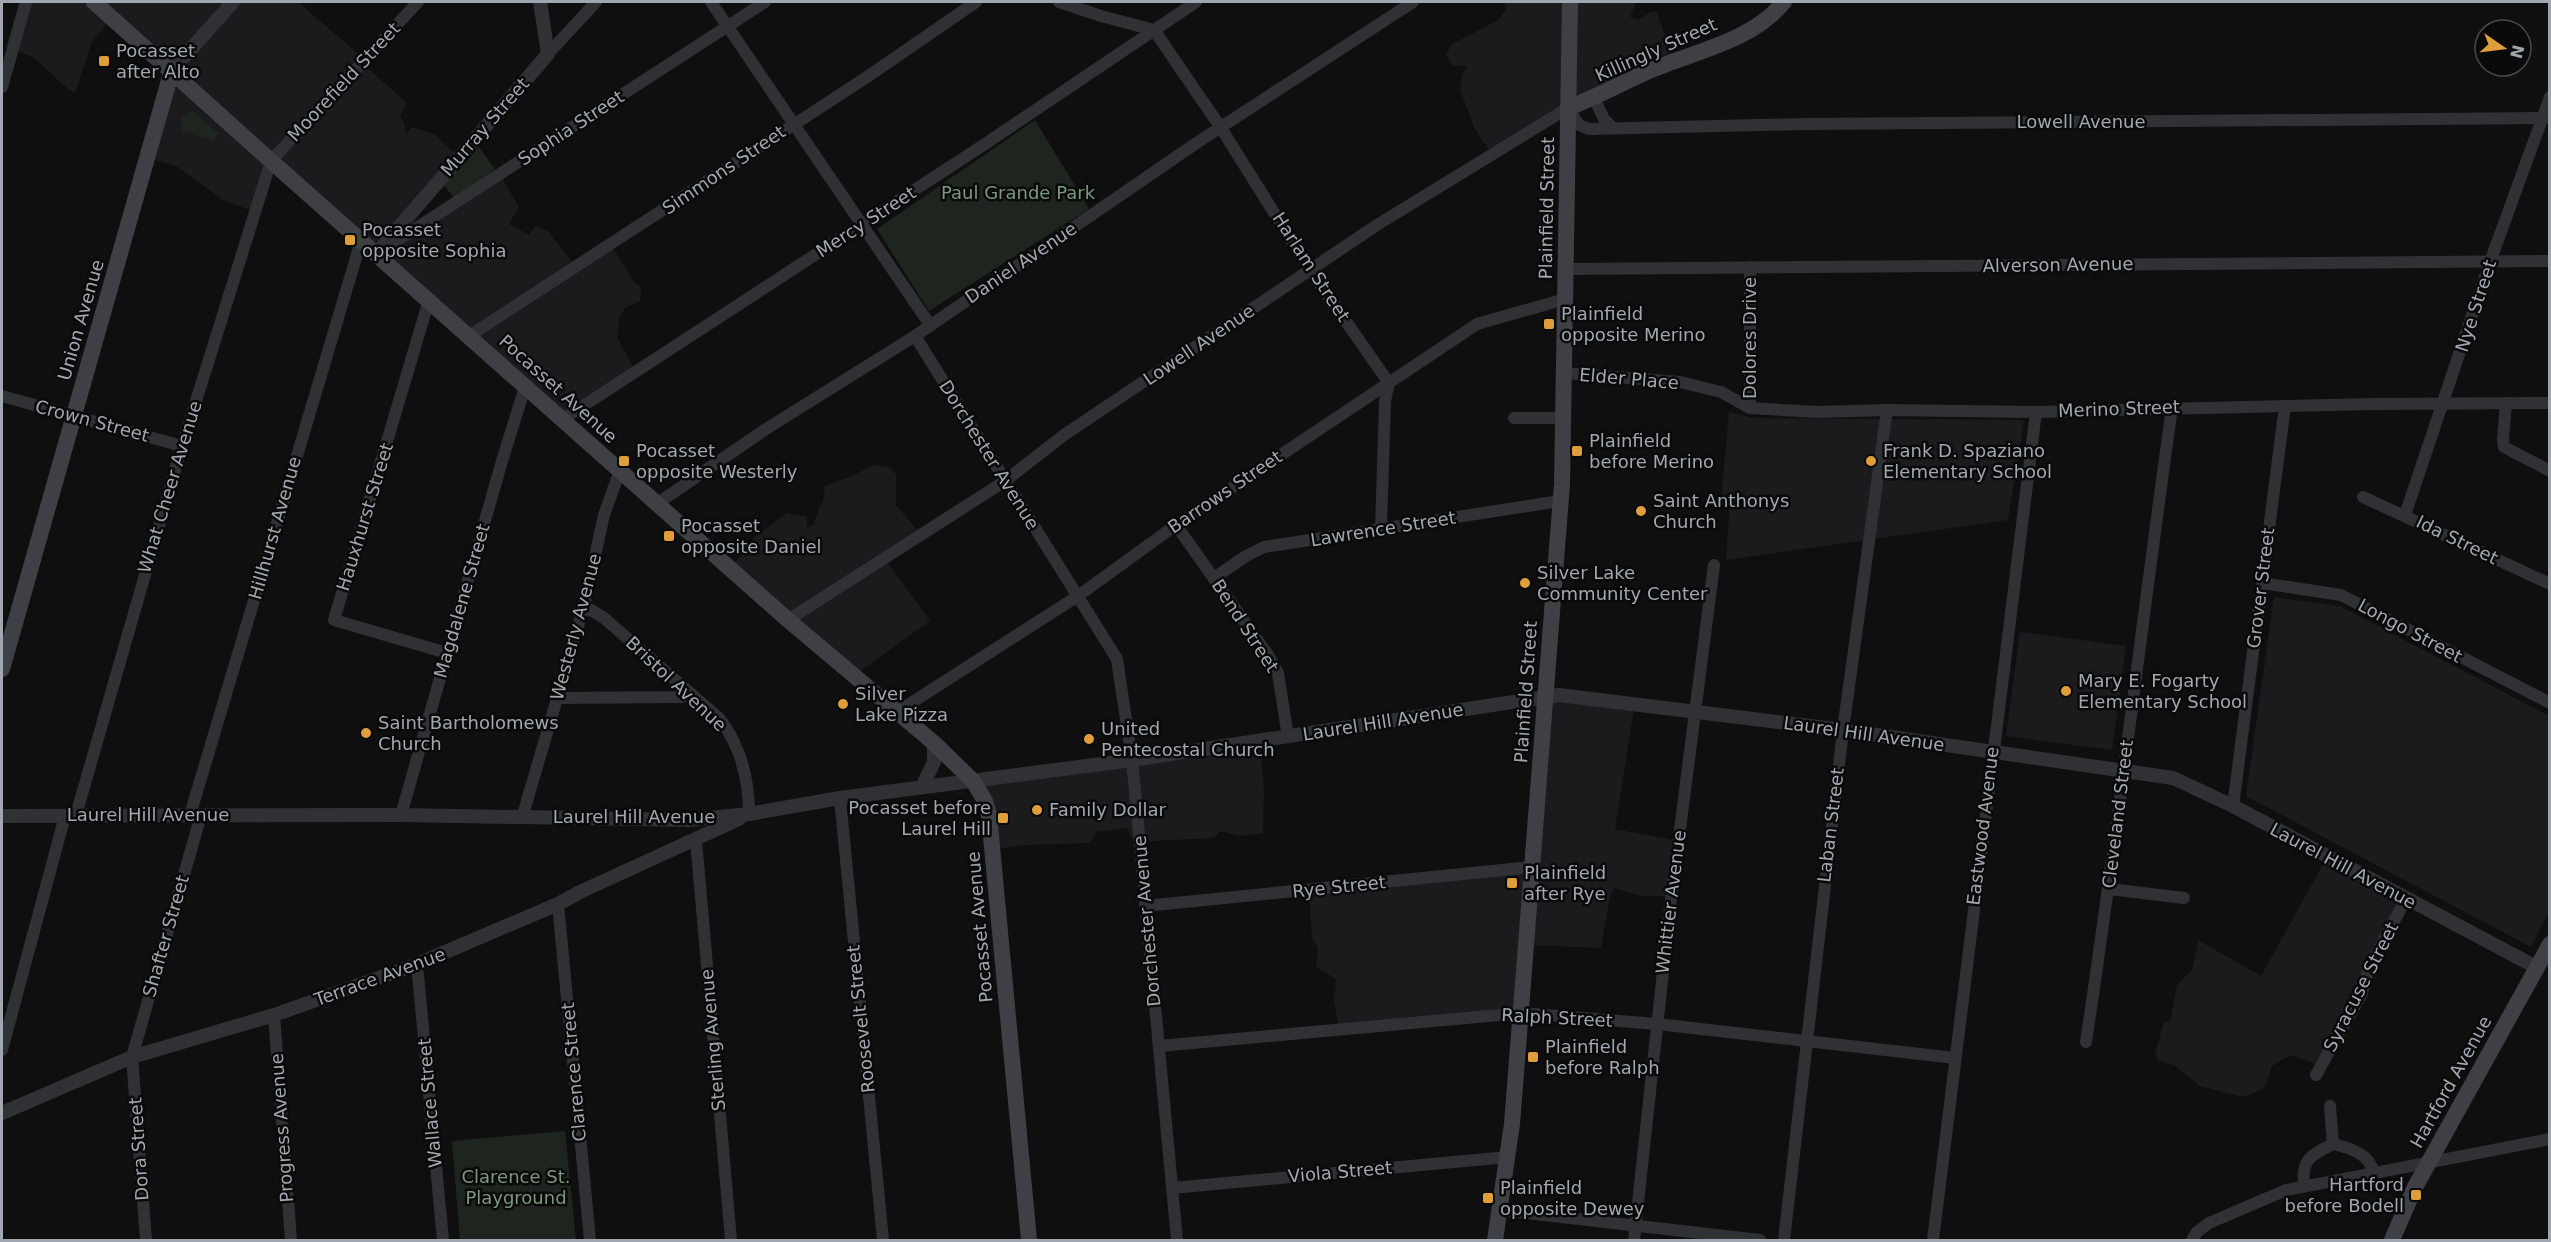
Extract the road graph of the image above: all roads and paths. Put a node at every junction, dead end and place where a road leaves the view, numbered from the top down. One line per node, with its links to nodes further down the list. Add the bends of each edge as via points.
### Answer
1 (26, 2): 19 (street)
2 (94, 2): 18 (main road, Pocasset Avenue)
3 (232, 2): 18 (street, Union Avenue)
4 (418, 2): 27 (street, Moorefield Street)
5 (540, 2): 17 (street)
6 (596, 2): 17 (street, Murray Street)
7 (711, 2): 15 (street)
8 (765, 2): 15 (street, Sophia Street)
9 (976, 2): 24 (street, Simmons Street)
10 (1059, 2): 16 (street)
11 (1196, 2): 16 (street, Mercy Street)
12 (1413, 2): 25 (street, Daniel Avenue)
13 (1570, 2): 22 (main road, Plainfield Street)
14 (1784, 2): 20 (main road, Killingly Street, via 1752,31 1649,71)
15 (728, 27): 24 (street); 30 (street, Sophia Street)
16 (1154, 30): 25 (street, Harlam Street); 28 (street, Mercy Street)
17 (548, 54): 30 (street, Murray Street)
18 (172, 70): 27 (main road, Pocasset Avenue); 54 (main road, Union Avenue)
19 (2, 87)
20 (1594, 98): 22 (main road, Killingly Street); 26 (street)
21 (2550, 98): 23 (street, Nye Street)
22 (1568, 108): 26 (street, Lowell Avenue, via 1579,125 1589,129); 34 (main road, Plainfield Street); 35 (street, Lowell Avenue)
23 (2546, 118): 26 (street, Lowell Avenue); 32 (street, Nye Street)
24 (793, 124): 28 (street); 39 (street, Simmons Street)
25 (1221, 128): 35 (street, Harlam Street); 38 (street, Daniel Avenue)
26 (1613, 128)
27 (270, 161): 29 (main road, Pocasset Avenue); 58 (street, What Cheer Avenue)
28 (861, 225): 38 (street); 57 (street, Mercy Street)
29 (361, 241): 30 (main road, Pocasset Avenue); 95 (street, Hillhurst Avenue)
30 (376, 254): 37 (main road, Pocasset Avenue)
31 (2550, 261): 32 (street, Alverson Avenue)
32 (2490, 262): 33 (street, Alverson Avenue); 46 (street, Nye Street)
33 (1750, 267): 34 (street, Alverson Avenue); 50 (street, Dolores Drive)
34 (1566, 269): 36 (main road, Plainfield Street)
35 (1310, 270): 42 (street, Harlam Street); 61 (street, Lowell Avenue, via 1064,435)
36 (1565, 299): 41 (main road, Plainfield Street); 42 (street, Barrows Street, via 1477,324)
37 (429, 300): 39 (main road, Pocasset Avenue); 75 (street, Hauxhurst Street, via 334,620)
38 (930, 325): 40 (street, Daniel Avenue)
39 (469, 336): 44 (main road, Pocasset Avenue)
40 (915, 336): 61 (street, Dorchester Avenue); 64 (street, Daniel Avenue, via 766,429)
41 (1564, 373): 43 (street, Elder Place); 56 (main road, Plainfield Street)
42 (1389, 383): 66 (street, Barrows Street); 67 (street, via 1385,401)
43 (1694, 385): 50 (street, Merino Street, via 1721,392)
44 (525, 387): 57 (main road, Pocasset Avenue); 75 (street, Magdalene Street)
45 (2, 396): 54 (street, Crown Street)
46 (2444, 403): 48 (street, Merino Street); 49 (street, Merino Street); 65 (street, Nye Street)
47 (2550, 403): 48 (street, Merino Street)
48 (2506, 404): 60 (street, via 2504,447)
49 (2285, 406): 51 (street, Merino Street); 70 (street, Grover Street)
50 (1750, 408): 52 (street, Merino Street, via 1818,412)
51 (2172, 408): 53 (street, Merino Street); 88 (street, Cleveland Street)
52 (1887, 410): 53 (street, Merino Street); 83 (street, Laban Street)
53 (2036, 412): 86 (street, Eastwood Avenue)
54 (73, 417): 58 (street, Crown Street); 76 (main road, Union Avenue)
55 (1514, 417): 56 (street)
56 (1563, 418): 63 (main road, Plainfield Street)
57 (563, 419): 59 (main road, Pocasset Avenue)
58 (182, 446): 94 (street, What Cheer Avenue)
59 (620, 470): 64 (main road, Pocasset Avenue); 73 (street, Westerly Avenue, via 604,515)
60 (2550, 471)
61 (1005, 481): 72 (street, Dorchester Avenue); 74 (street, Lowell Avenue)
62 (2363, 497): 65 (street, Ida Street)
63 (1560, 501): 67 (street, Lawrence Street); 78 (main road, Plainfield Street)
64 (658, 503): 74 (main road, Pocasset Avenue)
65 (2405, 515): 71 (street, Ida Street)
66 (1176, 525): 69 (street, Bend Street); 72 (street, Barrows Street)
67 (1381, 528): 69 (street, Lawrence Street, via 1264,547)
68 (1714, 565): 82 (street, Whittier Avenue)
69 (1214, 578): 84 (street, Bend Street, via 1278,673)
70 (2262, 583): 80 (street, Longo Street, via 2341,595); 92 (street, Grover Street)
71 (2550, 584)
72 (1078, 596): 81 (street, Barrows Street); 87 (street, Dorchester Avenue, via 1117,659)
73 (584, 606): 77 (street, Bristol Avenue, via 604,618); 79 (street, Westerly Avenue)
74 (788, 620): 81 (main road, Pocasset Avenue)
75 (447, 653): 96 (street, Magdalene Street)
76 (2, 669)
77 (692, 695): 79 (street); 93 (street, Bristol Avenue, via 720,719 737,746)
78 (1545, 697): 82 (street, Laurel Hill Avenue, via 1559,695); 84 (street, Laurel Hill Avenue); 100 (main road, Plainfield Street)
79 (557, 698): 98 (street, Westerly Avenue)
80 (2550, 704)
81 (897, 712): 85 (main road, Pocasset Avenue)
82 (1695, 712): 83 (street, Laurel Hill Avenue); 111 (street, Whittier Avenue)
83 (1843, 730): 86 (street, Laurel Hill Avenue); 112 (street, Laban Street)
84 (1288, 737): 87 (street, Laurel Hill Avenue)
85 (933, 743): 89 (main road, Pocasset Avenue); 90 (street, via 934,762)
86 (1992, 752): 88 (street, Laurel Hill Avenue); 117 (street, Eastwood Avenue)
87 (1132, 760): 89 (street, Laurel Hill Avenue); 105 (street, Dorchester Avenue)
88 (2122, 769): 92 (street, Laurel Hill Avenue, via 2173,778); 101 (street, Cleveland Street)
89 (973, 781): 90 (street, Laurel Hill Avenue); 136 (main road, Pocasset Avenue, via 986,801 989,815)
90 (922, 787): 91 (street, Laurel Hill Avenue)
91 (840, 798): 93 (street, Laurel Hill Avenue); 135 (street, Roosevelt Street)
92 (2233, 806): 103 (street, Laurel Hill Avenue)
93 (749, 814): 98 (street, Laurel Hill Avenue, via 688,820); 99 (street, Terrace Avenue)
94 (70, 815): 95 (street, Laurel Hill Avenue); 97 (street, Laurel Hill Avenue); 115 (street, What Cheer Avenue)
95 (196, 815): 96 (street, Laurel Hill Avenue); 116 (street, Shafter Street)
96 (401, 815): 98 (street, Laurel Hill Avenue)
97 (2, 816)
98 (522, 818)
99 (696, 840): 104 (street, Terrace Avenue); 134 (street, Sterling Avenue)
100 (1532, 867): 105 (street, Rye Street); 109 (main road, Plainfield Street)
101 (2109, 889): 102 (street); 113 (street, Cleveland Street)
102 (2184, 898)
103 (2406, 899): 108 (street, Laurel Hill Avenue); 118 (street, Syracuse Street, via 2369,968 2362,993)
104 (558, 904): 107 (street, Terrace Avenue); 133 (street, Clarence Street)
105 (1145, 906): 114 (street, Dorchester Avenue)
106 (2550, 944): 108 (main road, Hartford Avenue)
107 (415, 965): 110 (street, Terrace Avenue); 132 (street, Wallace Street)
108 (2536, 968): 124 (main road, Hartford Avenue)
109 (1521, 1013): 111 (street, Ralph Street); 114 (street, Ralph Street); 123 (main road, Plainfield Street)
110 (274, 1015): 116 (street, Terrace Avenue); 131 (street, Progress Avenue)
111 (1657, 1024): 112 (street, Ralph Street); 129 (street, Whittier Avenue)
112 (1806, 1041): 117 (street, Ralph Street); 141 (street, Laban Street)
113 (2086, 1042)
114 (1159, 1046): 127 (street, Dorchester Avenue)
115 (2, 1050)
116 (132, 1057): 120 (street, Terrace Avenue); 130 (street, Dora Street)
117 (1955, 1058): 142 (street, Eastwood Avenue)
118 (2316, 1075)
119 (2330, 1106): 122 (street)
120 (2, 1113)
121 (2550, 1138): 124 (street)
122 (2333, 1144): 125 (street, via 2366,1157); 126 (street, via 2312,1155 2304,1165)
123 (1508, 1157): 127 (street, Viola Street); 128 (main road, Plainfield Street)
124 (2429, 1162): 125 (street); 144 (main road, Hartford Avenue)
125 (2374, 1173): 126 (street)
126 (2304, 1186): 143 (street, via 2277,1193 2216,1220)
127 (1172, 1188): 137 (street, Dorchester Avenue)
128 (1500, 1210): 129 (street); 138 (main road, Plainfield Street)
129 (1636, 1227): 139 (street, Whittier Avenue); 140 (street)
130 (146, 1240)
131 (291, 1240)
132 (443, 1240)
133 (590, 1240)
134 (731, 1240)
135 (883, 1240)
136 (1029, 1240)
137 (1177, 1240)
138 (1495, 1240)
139 (1634, 1240)
140 (1761, 1240)
141 (1784, 1240)
142 (1933, 1240)
143 (2192, 1240)
144 (2392, 1240)

